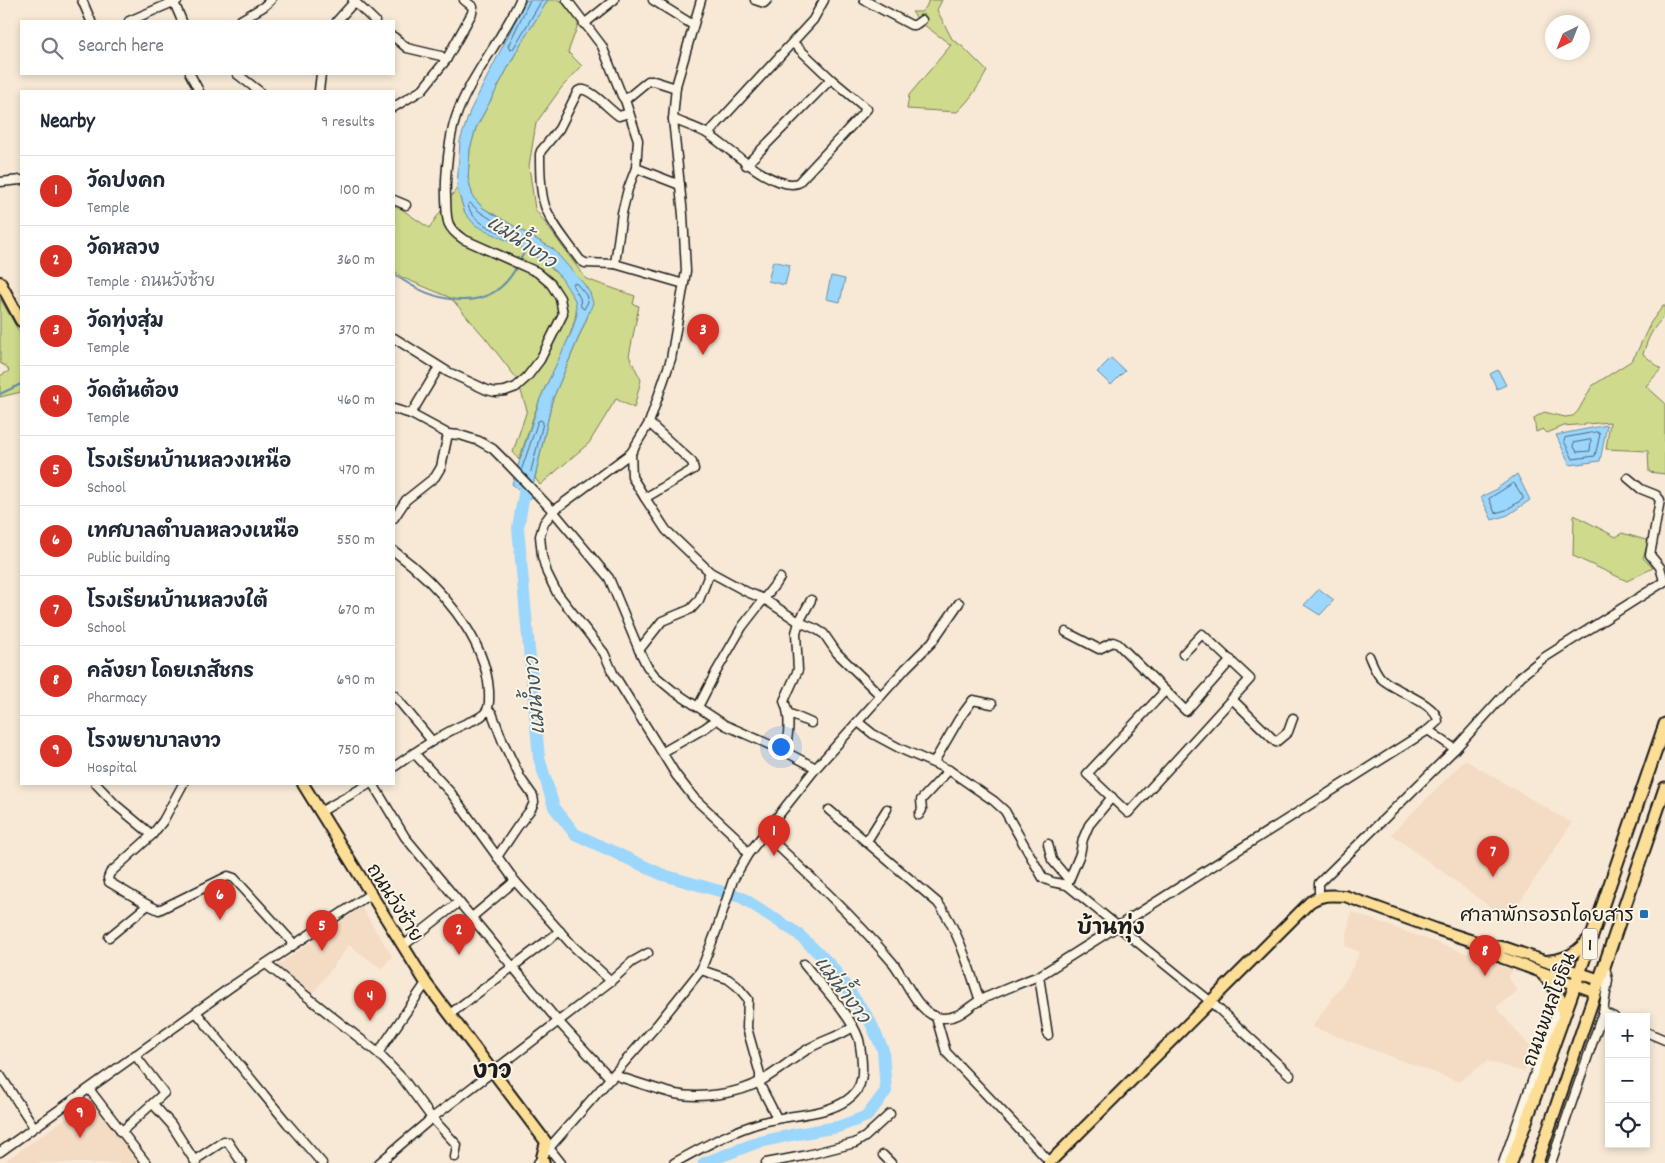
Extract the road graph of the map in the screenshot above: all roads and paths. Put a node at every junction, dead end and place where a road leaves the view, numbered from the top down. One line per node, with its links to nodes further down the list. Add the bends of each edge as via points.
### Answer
1 (82, 0): 15 (street)
2 (271, 0): 18 (street)
3 (354, 0): 19 (street); 20 (street)
4 (464, 0): 26 (street, via 473,7 472,13)
5 (520, 0): 52 (street, via 455,118 445,184 447,224 463,239 537,272 551,284 560,298 563,314 527,377 505,392 487,390)
6 (567, 0): 22 (street)
7 (614, 0): 22 (street)
8 (653, 0): 23 (street)
9 (701, 0): 23 (street)
10 (755, 0): 11 (street, via 764,3)
11 (767, 0)
12 (824, 0): 25 (street, via 813,20)
13 (864, 0): 21 (street, via 911,25)
14 (175, 1): 16 (street); 17 (street)
15 (91, 20)
16 (131, 20)
17 (182, 20)
18 (241, 20)
19 (338, 20)
20 (374, 20)
21 (922, 20)
22 (584, 24): 35 (street, via 602,46)
23 (693, 25): 31 (street)
24 (395, 38): 26 (street, via 407,48)
25 (793, 43): 30 (street); 39 (street)
26 (446, 60): 36 (street, via 422,90)
27 (190, 75): 32 (street)
28 (238, 75): 33 (street)
29 (321, 75): 34 (street)
30 (831, 79): 40 (street); 40 (street, via 867,110 798,183 781,182)
31 (676, 88): 35 (street, via 648,82); 38 (street)
32 (198, 90)
33 (258, 90)
34 (319, 90)
35 (625, 100): 37 (street)
36 (395, 106)
37 (629, 113): 41 (street, via 638,140); 47 (street, via 618,116 581,89 540,154 545,205 580,260)
38 (673, 119): 39 (street); 44 (street)
39 (708, 134): 40 (street)
40 (746, 165)
41 (636, 168): 44 (street); 47 (street, via 622,212)
42 (20, 180): 43 (street)
43 (0, 182)
44 (680, 185): 49 (street, via 686,271)
45 (395, 200): 46 (street)
46 (406, 206)
47 (615, 264): 49 (street)
48 (0, 282): 50 (main road)
49 (684, 284): 55 (street, via 671,359)
50 (20, 319)
51 (395, 339): 52 (street)
52 (440, 367): 54 (street)
53 (395, 409): 54 (street)
54 (412, 414): 56 (street)
55 (649, 423): 57 (street); 59 (street, via 692,462 694,468)
56 (448, 434): 60 (street, via 479,441 493,449); 61 (street, via 441,466 435,477 406,500)
57 (631, 453): 59 (street, via 632,477); 60 (street)
58 (1628, 478): 65 (street, via 1660,500 1650,555 1660,567)
59 (645, 498): 63 (street, via 666,530)
60 (554, 511): 71 (street, via 609,578); 91 (street, via 544,523 540,536 547,573 557,593 604,653 613,673)
61 (395, 516)
62 (395, 552): 81 (street, via 431,583 463,622 485,664)
63 (710, 572): 66 (street); 71 (street, via 699,600 691,609 662,621)
64 (780, 578): 66 (street)
65 (1665, 581): 90 (street, via 1542,659 1511,687)
66 (764, 599): 69 (street); 80 (street, via 742,627)
67 (812, 600): 69 (street)
68 (959, 603): 77 (street, via 932,642)
69 (799, 622): 77 (street, via 824,634 837,653); 82 (street, via 796,639 798,670 784,701)
70 (1066, 632): 75 (street, via 1099,648 1113,642 1118,644)
71 (639, 650): 80 (street, via 655,676)
72 (1183, 654): 74 (street, via 1202,634)
73 (1369, 656): 88 (street, via 1385,682 1435,713 1438,721)
74 (1231, 660): 75 (street, via 1186,711); 78 (street, via 1250,679)
75 (1165, 691): 104 (street, via 1087,774)
76 (395, 696): 89 (street)
77 (880, 696): 85 (street)
78 (1233, 700): 83 (street, via 1276,742 1288,732); 104 (street, via 1128,813)
79 (992, 704): 94 (street, via 973,700)
80 (698, 707): 84 (street)
81 (487, 711): 89 (street); 114 (street, via 492,713 534,802)
82 (788, 713): 86 (street); 92 (street, via 788,742)
83 (1294, 718)
84 (716, 720): 91 (street); 92 (street)
85 (858, 722): 94 (street, via 873,734); 96 (street)
86 (811, 723)
87 (1665, 724): 124 (highway, ถนนพหลโยธิน / 1)
88 (1428, 730): 90 (street); 122 (street)
89 (432, 741): 93 (street)
90 (1455, 748): 118 (street, via 1319,882)
91 (664, 752): 113 (street, via 676,775 737,838)
92 (784, 752): 96 (street)
93 (414, 753): 95 (street); 114 (street, via 451,793)
94 (934, 762): 97 (street)
95 (395, 766)
96 (816, 768): 109 (street)
97 (949, 770): 108 (street, via 921,800); 116 (street, via 1005,811 1043,878)
98 (97, 785): 110 (street)
99 (182, 785): 110 (street)
100 (304, 785): 107 (main road, ถนนวังซ้าย)
101 (367, 785): 107 (street)
102 (374, 785): 119 (street, via 406,837)
103 (1665, 788): 133 (highway, ถนนพหลโยธิน / 1)
104 (1112, 797): 116 (street, via 1089,825)
105 (887, 809): 111 (street)
106 (829, 810): 111 (street)
107 (320, 812): 117 (main road, ถนนวังซ้าย)
108 (919, 815)
109 (765, 834): 113 (street); 150 (street, via 894,964 924,1010)
110 (152, 835): 120 (street, via 108,878 113,886)
111 (867, 842): 145 (street, via 942,908 966,959)
112 (1048, 844): 116 (street, via 1052,860)
113 (748, 854): 135 (street, via 733,880)
114 (497, 856): 115 (street)
115 (515, 881): 121 (street); 123 (street)
116 (1068, 883): 122 (street)
117 (370, 894): 126 (street); 128 (main road, ถนนวังซ้าย)
118 (1319, 896): 127 (main road, via 1345,896); 146 (main road)
119 (459, 902): 121 (street); 128 (street)
120 (148, 905): 125 (street); 126 (street, via 159,910 228,876 234,878)
121 (472, 917): 134 (street)
122 (1116, 927): 138 (street); 146 (street)
123 (560, 930): 134 (street); 140 (street)
124 (1593, 933): 130 (main road, via 1575,952 1560,960); 137 (highway, ถนนพหลโยธิน / 1)
125 (109, 937)
126 (294, 944): 131 (street)
127 (1482, 944): 130 (main road, via 1506,948); 136 (main road, via 1503,958)
128 (403, 946): 141 (main road, ถนนวังซ้าย)
129 (648, 954): 140 (street, via 632,962)
130 (1543, 961): 137 (main road)
131 (266, 964): 147 (street); 157 (street)
132 (804, 964): 153 (street)
133 (1605, 965): 139 (highway, ถนนพหลโยธิน / 1); 148 (street, via 1608,980)
134 (513, 967): 149 (street); 152 (street)
135 (701, 970): 162 (street); 163 (street, via 728,979 748,999 747,1028)
136 (1540, 972): 142 (main road); 144 (main road, via 1553,985)
137 (1580, 974): 139 (main road); 142 (highway, ถนนพหลโยธิน / 1)
138 (1039, 976): 145 (street); 155 (street)
139 (1600, 980): 143 (highway, ถนนพหลโยธิน / 1)
140 (611, 981): 152 (street)
141 (426, 983): 149 (main road, ถนนวังซ้าย); 157 (street)
142 (1575, 985): 143 (main road); 151 (highway, ถนนพหลโยธิน / 1)
143 (1596, 992): 189 (highway, ถนนพหลโยธิน / 1)
144 (1561, 1000): 151 (main road); 187 (street)
145 (980, 1001): 150 (street, via 963,1014)
146 (1210, 1001): 161 (street); 178 (main road)
147 (196, 1012): 158 (street); 181 (street)
148 (1603, 1012): 190 (street)
149 (450, 1014): 159 (main road, ถนนวังซ้าย)
150 (936, 1017): 178 (street, via 946,1052)
151 (1564, 1018): 188 (highway, ถนนพหลโยธิน / 1)
152 (557, 1020): 159 (street); 162 (street)
153 (853, 1027): 163 (street, via 809,1048); 168 (street, via 859,1038 863,1072 856,1091 848,1100 834,1106)
154 (1650, 1034): 156 (street)
155 (1048, 1035)
156 (1665, 1040)
157 (378, 1053): 167 (street, via 403,1079)
158 (135, 1054): 164 (street); 165 (street, via 164,1093)
159 (492, 1071): 167 (street); 176 (main road, ถนนวังซ้าย, via 546,1142)
160 (0, 1075): 169 (street)
161 (1290, 1075)
162 (613, 1076): 163 (street, via 677,1094 720,1094); 171 (street)
163 (760, 1082): 168 (street)
164 (89, 1089): 169 (street); 170 (street)
165 (153, 1104): 170 (street); 175 (street)
166 (890, 1114): 177 (street, via 855,1143)
167 (432, 1118): 174 (street, via 457,1145); 182 (street)
168 (776, 1118): 184 (street, via 728,1134)
169 (34, 1127): 172 (street)
170 (121, 1132): 179 (street)
171 (549, 1148): 176 (street); 183 (street)
172 (0, 1152)
173 (883, 1155): 186 (street)
174 (455, 1157)
175 (195, 1161): 180 (street, via 224,1141)
176 (541, 1161)
177 (778, 1162): 185 (street)
178 (1050, 1162)
179 (146, 1163)
180 (242, 1163)
181 (322, 1163)
182 (378, 1163)
183 (561, 1163)
184 (674, 1163)
185 (766, 1163)
186 (891, 1163)
187 (1503, 1163)
188 (1511, 1163)
189 (1537, 1163)
190 (1551, 1163)

